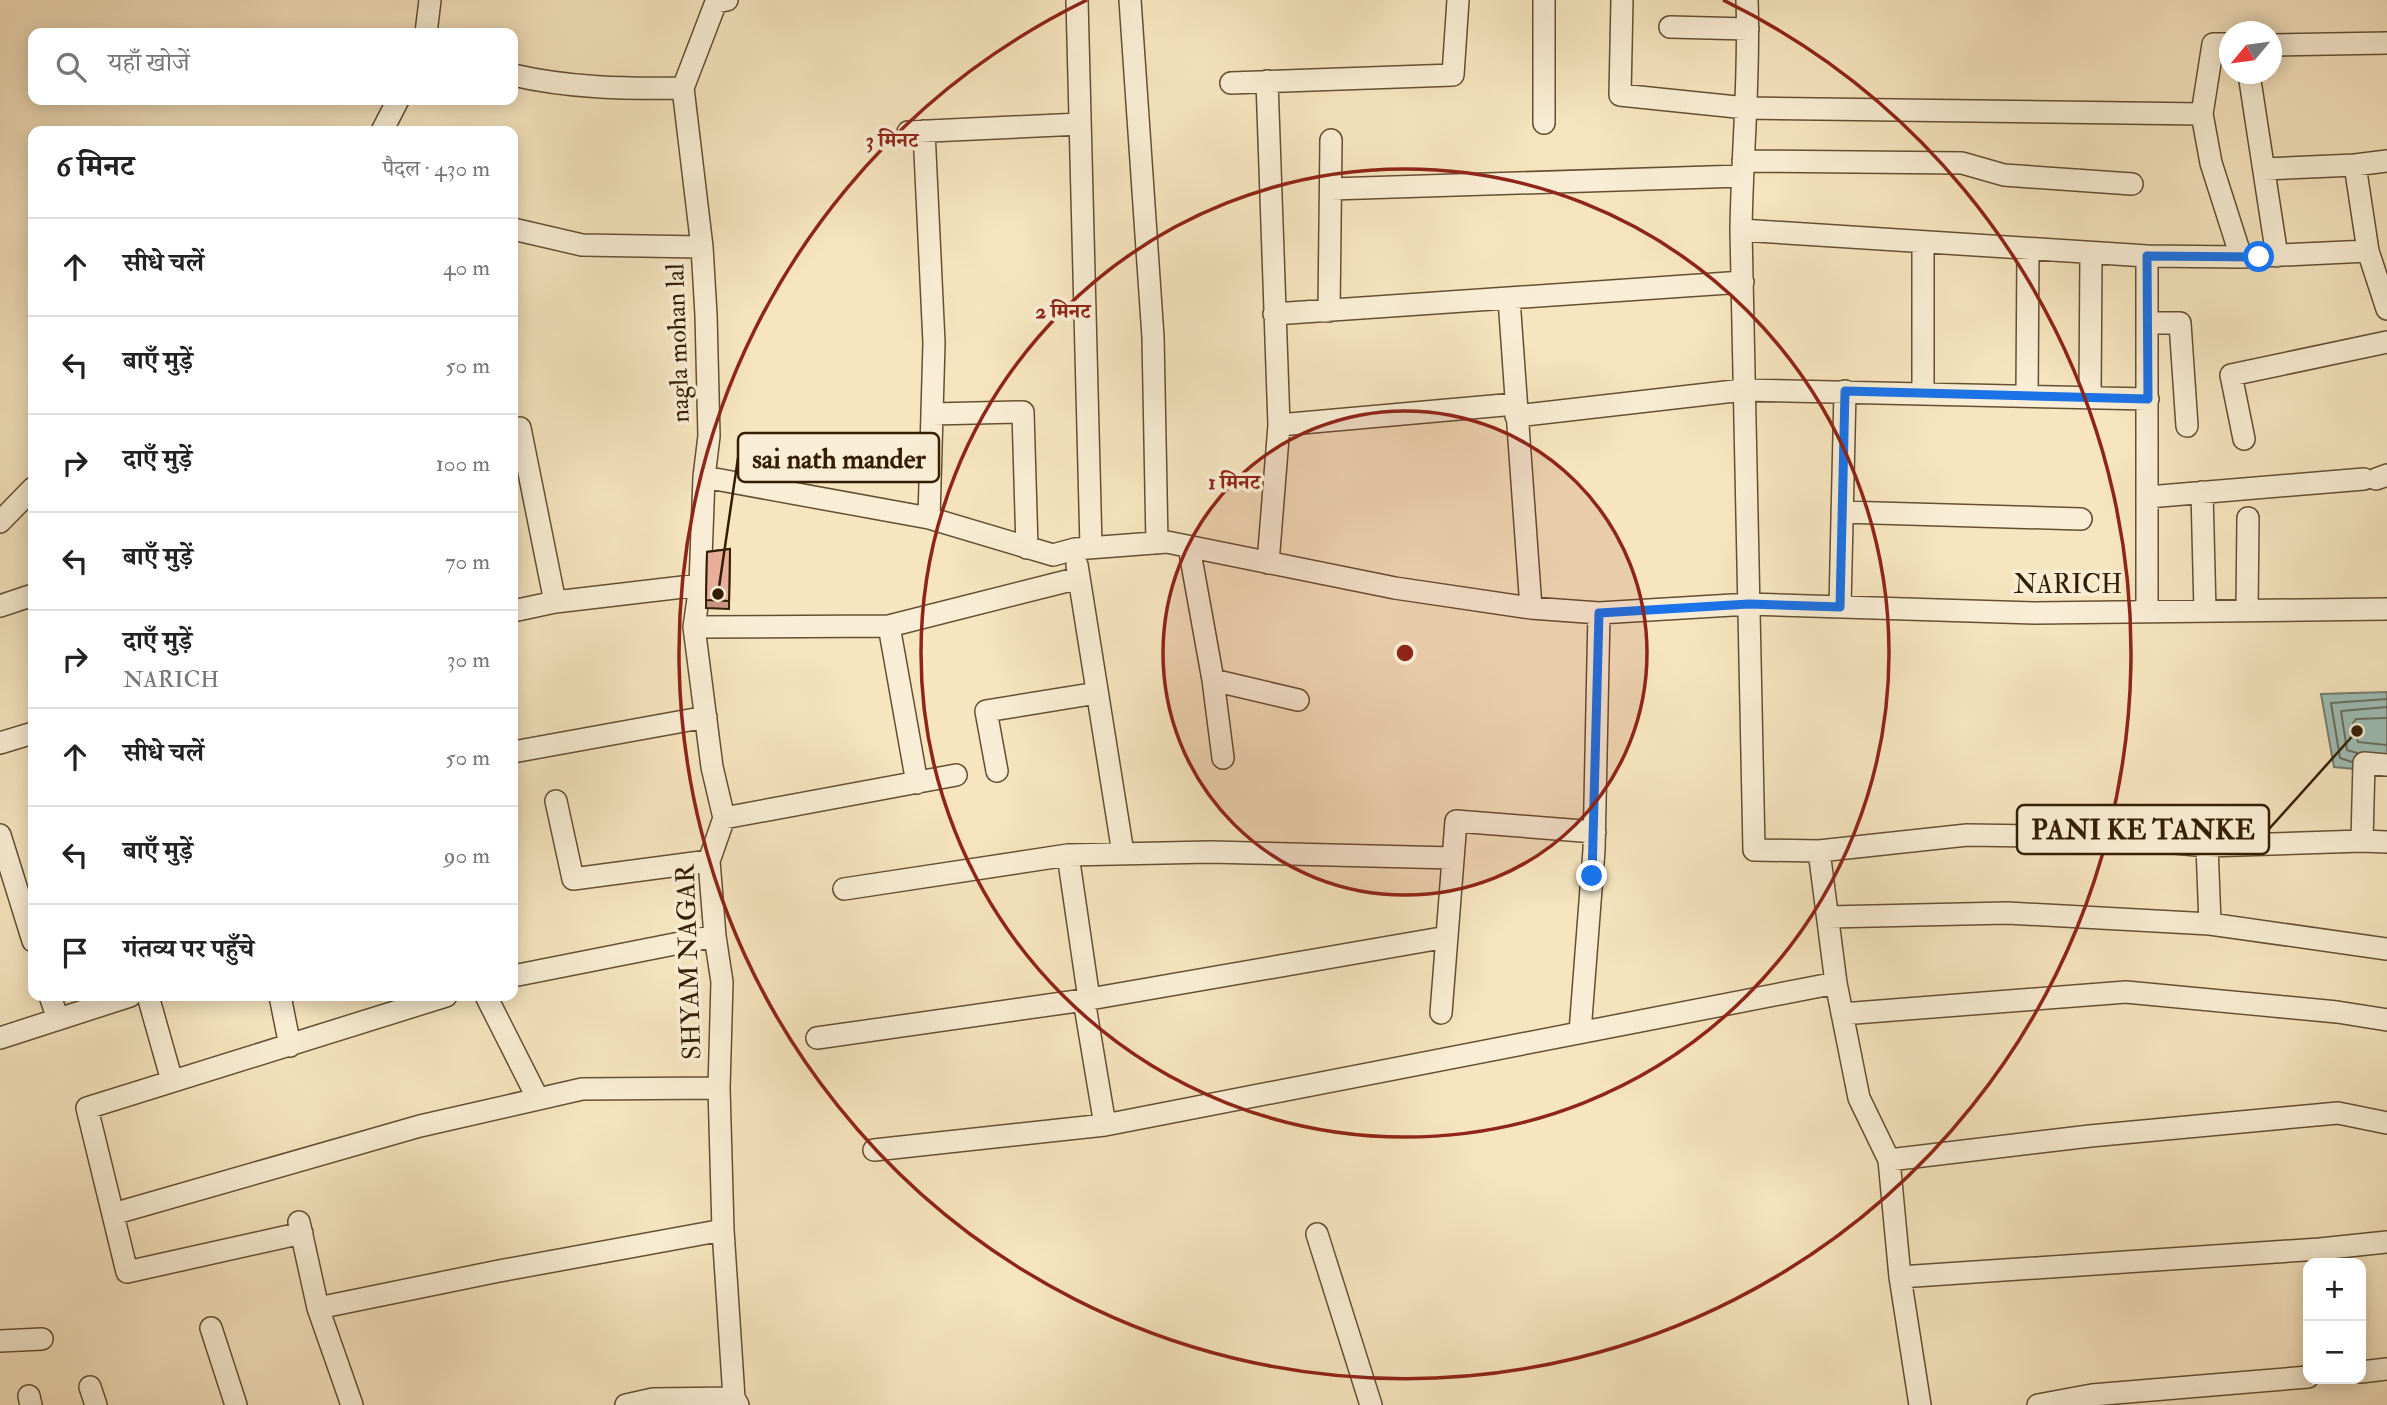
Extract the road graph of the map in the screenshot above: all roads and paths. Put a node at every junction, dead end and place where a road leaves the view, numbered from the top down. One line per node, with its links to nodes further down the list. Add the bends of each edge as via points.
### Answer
1 (430, 0): 11 (street)
2 (727, 0): 9 (street)
3 (1077, 0): 25 (street)
4 (1130, 0): 74 (street, via 1153,337)
5 (1458, 0): 17 (street, via 1453,75)
6 (1544, 0): 24 (street)
7 (1622, 0): 22 (street, via 1620,95)
8 (1747, 0): 12 (street)
9 (708, 9): 20 (street)
10 (1671, 27): 12 (street)
11 (427, 28)
12 (1748, 29): 22 (street)
13 (2219, 44): 23 (street, via 2213,44)
14 (2387, 44): 15 (street)
15 (2282, 45)
16 (518, 76): 20 (street, via 611,89)
17 (1267, 81): 18 (street); 48 (street)
18 (1231, 83)
19 (2251, 84): 31 (street)
20 (683, 88): 37 (street, nagla mohan lal)
21 (395, 105): 26 (street)
22 (1746, 108): 23 (street); 30 (street)
23 (2202, 114): 43 (street, via 2211,163)
24 (1544, 123)
25 (1080, 124): 58 (street, via 916,131 934,343); 77 (street)
26 (385, 126)
27 (1331, 140): 33 (street)
28 (2387, 161): 29 (street)
29 (2355, 165): 31 (street); 39 (street)
30 (1742, 169): 32 (street, via 1962,163 2004,175); 33 (street); 35 (street)
31 (2264, 169): 42 (street)
32 (2132, 184)
33 (1331, 189): 47 (street)
34 (518, 230): 37 (street, nagla mohan lal, via 582,245)
35 (1741, 230): 36 (street); 44 (street)
36 (1923, 243): 38 (street); 53 (street)
37 (702, 247): 63 (street, nagla mohan lal, via 709,436)
38 (2028, 249): 40 (street); 54 (street)
39 (2368, 251): 42 (street); 46 (street)
40 (2091, 253): 41 (street); 55 (street)
41 (2147, 256): 43 (street); 49 (street)
42 (2277, 256): 43 (street)
43 (2241, 257)
44 (1743, 282): 45 (street); 51 (street)
45 (1509, 299): 47 (street); 57 (street)
46 (2386, 302)
47 (1329, 311): 48 (street)
48 (1274, 314): 59 (street)
49 (2148, 323): 56 (street); 60 (street, via 2180,323)
50 (2387, 342): 62 (street, via 2231,375)
51 (1743, 390): 52 (street); 57 (street); 83 (street)
52 (1845, 391): 53 (street); 69 (street)
53 (1923, 393): 54 (street)
54 (2027, 396): 55 (street)
55 (2090, 397): 56 (street)
56 (2148, 399): 68 (street)
57 (1516, 410): 59 (street); 86 (street)
58 (932, 414): 70 (street); 76 (street, via 1023,412)
59 (1279, 425): 78 (street)
60 (2187, 426)
61 (520, 428): 65 (street)
62 (2244, 439)
63 (704, 477): 70 (street, NARICH); 80 (street)
64 (2376, 478): 66 (street)
65 (522, 480): 82 (street)
66 (2202, 492): 68 (street); 91 (street)
67 (28, 493): 73 (street)
68 (2148, 497): 90 (street)
69 (1842, 512): 72 (street); 85 (street)
70 (929, 518): 76 (street, NARICH)
71 (2248, 518): 89 (street)
72 (2081, 519)
73 (0, 522)
74 (1157, 543): 75 (street, NARICH); 77 (street, NARICH)
75 (1189, 547): 78 (street, NARICH); 95 (street)
76 (1027, 548): 77 (street, NARICH, via 1053,555)
77 (1083, 548): 79 (street)
78 (1268, 563): 86 (street, NARICH, via 1395,589)
79 (1079, 578): 93 (street); 96 (street)
80 (700, 585): 82 (street); 94 (street)
81 (28, 597): 84 (street)
82 (555, 602): 88 (street)
83 (1749, 604): 85 (street, NARICH); 92 (street, NARICH); 114 (street, via 1754,850)
84 (0, 606)
85 (1840, 607): 90 (street, NARICH)
86 (1531, 608): 92 (street, NARICH)
87 (2387, 608): 89 (street, NARICH)
88 (518, 610)
89 (2248, 610): 91 (street, NARICH)
90 (2147, 611): 91 (street, NARICH)
91 (2205, 611)
92 (1599, 613): 109 (street)
93 (888, 626): 94 (street); 106 (street)
94 (694, 627): 98 (street)
95 (1213, 680): 97 (street); 102 (street)
96 (1097, 693): 104 (street, via 986,711); 115 (street)
97 (1298, 700)
98 (706, 717): 101 (street); 108 (street)
99 (28, 735): 100 (street)
100 (0, 743)
101 (518, 751)
102 (1223, 758)
103 (2387, 765): 111 (street, via 2364,763)
104 (998, 771)
105 (956, 775): 106 (street)
106 (917, 782): 108 (street)
107 (556, 801): 118 (street, via 573,879)
108 (724, 818): 118 (street, SHYAM NAGAR)
109 (1595, 832): 117 (street, via 1456,821); 139 (street)
110 (0, 835): 122 (street)
111 (2362, 841): 112 (street); 113 (street)
112 (2387, 842)
113 (2207, 846): 114 (street, via 2110,837 1967,835); 121 (street)
114 (1819, 851): 120 (street)
115 (1123, 853): 116 (street); 117 (street)
116 (1068, 855): 119 (street); 128 (street)
117 (1453, 858): 124 (street)
118 (709, 861): 123 (street, SHYAM NAGAR)
119 (844, 889)
120 (1828, 917): 121 (street, via 2007,913); 127 (street)
121 (2210, 923): 125 (street)
122 (28, 925)
123 (715, 936): 126 (street); 144 (street, SHYAM NAGAR, via 722,982)
124 (1447, 937): 128 (street); 135 (street)
125 (2387, 948)
126 (518, 975)
127 (1836, 983): 136 (street); 139 (street)
128 (1086, 999): 141 (street); 147 (street)
129 (52, 1001): 137 (street)
130 (114, 1001): 137 (street)
131 (149, 1001): 143 (street)
132 (281, 1001): 142 (street)
133 (430, 1001): 142 (street)
134 (489, 1001): 145 (street)
135 (1441, 1013)
136 (1843, 1014): 138 (street, via 2126,992); 149 (street, via 1859,1098)
137 (58, 1019): 140 (street)
138 (2387, 1020)
139 (1580, 1032): 147 (street)
140 (0, 1038)
141 (817, 1038)
142 (290, 1046): 143 (street)
143 (172, 1081): 150 (street, via 87,1108)
144 (719, 1088): 145 (street, via 582,1089); 151 (street, SHYAM NAGAR)
145 (538, 1099): 150 (street, via 420,1126)
146 (2387, 1123): 149 (street, via 2339,1113)
147 (1105, 1125): 148 (street)
148 (874, 1150)
149 (1889, 1160): 154 (street)
150 (113, 1214): 155 (street, via 127,1272 300,1226)
151 (723, 1230): 155 (street); 162 (street, SHYAM NAGAR)
152 (1317, 1234): 166 (street)
153 (2387, 1242): 154 (street)
154 (1900, 1277): 167 (street)
155 (318, 1308): 164 (street)
156 (211, 1328): 163 (street)
157 (42, 1339): 158 (street)
158 (0, 1341)
159 (2387, 1370): 160 (street)
160 (2366, 1372)
161 (2303, 1377): 168 (street, via 2092,1395)
162 (736, 1401): 165 (street, via 653,1399)
163 (236, 1405)
164 (352, 1405)
165 (626, 1405)
166 (1371, 1405)
167 (1920, 1405)
168 (2038, 1405)

